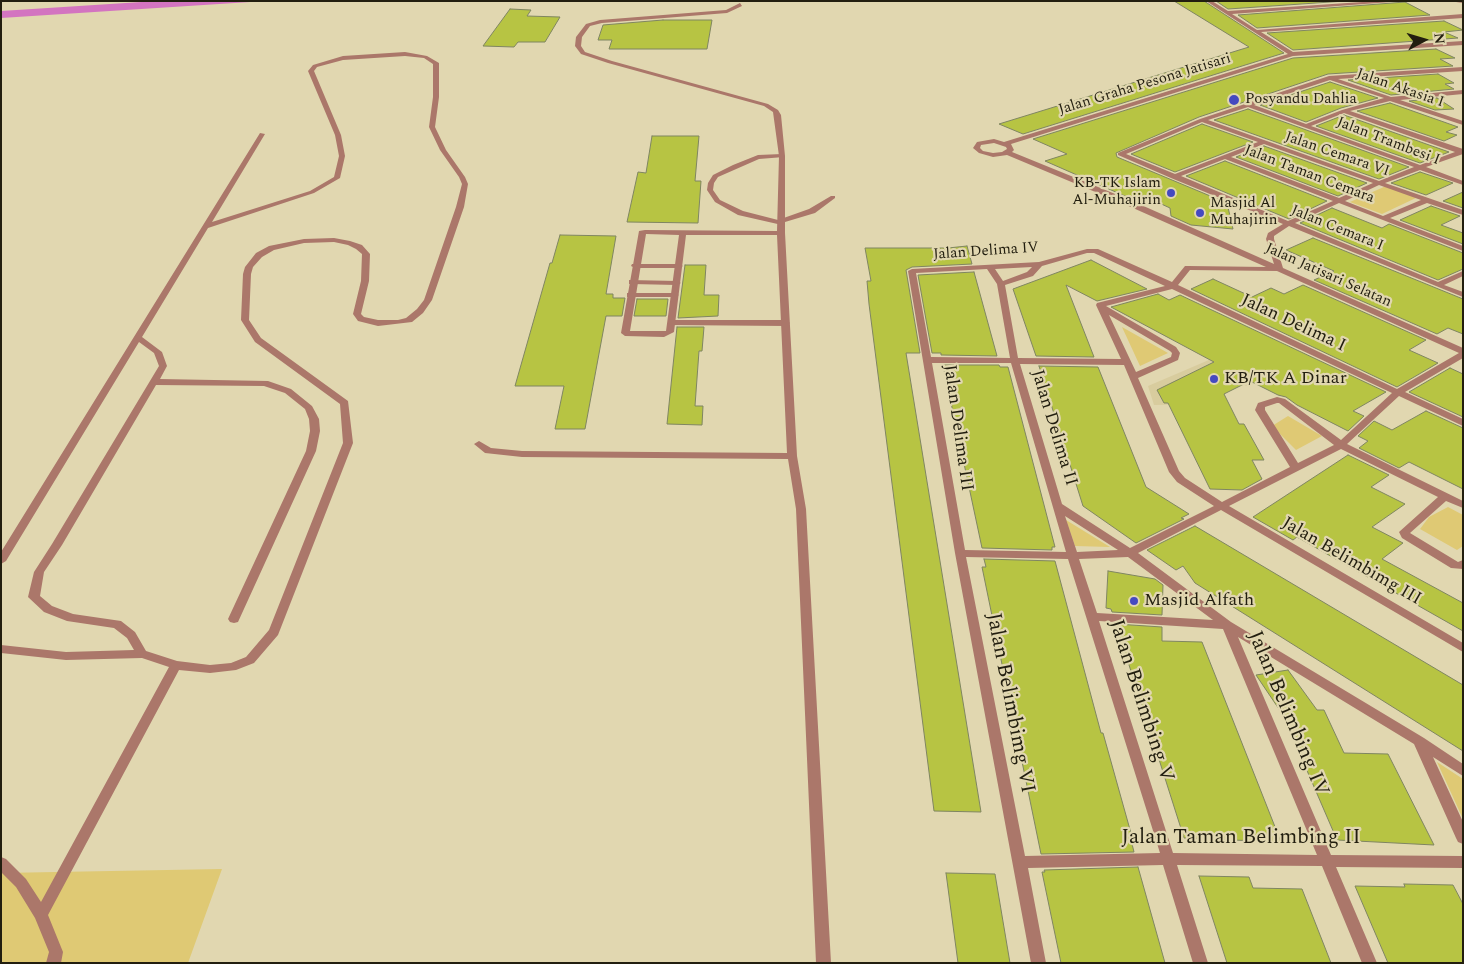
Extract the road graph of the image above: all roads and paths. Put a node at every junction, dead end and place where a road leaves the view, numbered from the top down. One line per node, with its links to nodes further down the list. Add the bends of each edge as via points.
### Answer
1 (1208, 1): 6 (street)
2 (1402, 1): 6 (street)
3 (1456, 1): 4 (street)
4 (1463, 2)
5 (740, 6): 27 (street, via 727,11 602,21 588,25 579,36 578,46 583,53 610,62 772,108 778,115)
6 (1228, 13): 8 (street)
7 (1463, 16): 8 (street)
8 (1258, 31): 10 (street)
9 (1463, 43): 10 (street, Jalan Graha Pesona Jatisari)
10 (1292, 54): 24 (street, Jalan Graha Pesona Jatisari)
11 (1461, 70): 12 (street)
12 (1329, 78): 14 (street, Jalan Akasia I); 15 (street)
13 (1463, 92): 14 (street)
14 (1388, 99): 16 (street); 17 (street, Jalan Akasia I)
15 (1248, 105): 19 (street); 21 (street, Jalan Trambesi I)
16 (1344, 111): 21 (street); 25 (street)
17 (1448, 118): 18 (street); 20 (street, Jalan Akasia I)
18 (1463, 118)
19 (1202, 120): 23 (street, Jalan Cemara VI); 30 (street, Jalan Cemara I, via 1120,154)
20 (1463, 123)
21 (1308, 125): 29 (street, Jalan Trambesi I)
22 (262, 134): 41 (street)
23 (1265, 142): 28 (street); 31 (street, Jalan Cemara VI)
24 (1006, 144): 26 (street, via 1011,148); 26 (street, Jalan Graha Pesona Jatisari, via 988,141 979,143 976,148 987,154)
25 (1462, 152): 29 (street)
26 (1008, 153): 36 (street, Jalan Graha Pesona Jatisari)
27 (782, 156): 39 (street); 39 (street, via 758,157 715,176 710,183 710,190 717,201 741,213)
28 (1225, 157): 30 (street); 35 (street, Jalan Taman Cemara)
29 (1420, 168): 31 (street); 32 (street, Jalan Trambesi I)
30 (1173, 177): 40 (street, Jalan Cemara I)
31 (1379, 183): 34 (street, Jalan Cemara VI); 35 (street)
32 (1463, 183)
33 (833, 197): 39 (street)
34 (1428, 200): 37 (street, Jalan Cemara VI); 38 (street, Jalan Taman Cemara)
35 (1339, 201): 38 (street, Jalan Taman Cemara); 40 (street)
36 (1127, 202): 49 (street, Jalan Jatisari Selatan)
37 (1463, 213)
38 (1384, 218): 44 (street, Jalan Taman Cemara)
39 (782, 222): 43 (street)
40 (1287, 224): 49 (street, via 1270,239); 54 (street, Jalan Cemara I)
41 (207, 226): 62 (street); 90 (street, via 312,192 337,178 342,156 338,135 311,71 314,66 343,58 405,54 425,57 436,63 432,127 464,184 460,207 428,300 420,312 409,320 398,322 378,323 361,319 357,314 365,280 366,254 350,242 304,241 272,248 259,255 249,267 244,320 258,340 345,403 348,442 274,632 250,660 232,667 210,669)
42 (683, 232): 43 (street); 46 (street, via 642,233); 47 (street)
43 (781, 233): 61 (street)
44 (1463, 249)
45 (1039, 264): 48 (street, Jalan Delima IV); 53 (street, via 1030,274); 55 (street, Jalan Delima IV, via 1095,251)
46 (636, 266): 47 (street); 51 (street)
47 (679, 266): 52 (street)
48 (989, 266): 53 (street); 64 (street, Jalan Delima IV, via 912,271)
49 (1279, 270): 55 (street, via 1188,268); 63 (street, Jalan Jatisari Selatan)
50 (1463, 273): 54 (street)
51 (632, 282): 52 (street); 56 (street)
52 (677, 282): 57 (street)
53 (1001, 284): 65 (street)
54 (1437, 285): 58 (street, Jalan Cemara I)
55 (1173, 286): 59 (street); 69 (street, Jalan Delima I)
56 (630, 295): 57 (street); 60 (street, via 625,333 668,333)
57 (675, 295): 60 (street)
58 (1463, 295)
59 (1100, 306): 66 (street, Jalan Belimbimg III); 67 (street, via 1176,353 1175,358)
60 (672, 323): 61 (street)
61 (786, 324): 73 (street)
62 (138, 338): 68 (street, via 158,352 163,366); 82 (street)
63 (1463, 353): 69 (street)
64 (928, 360): 65 (street, Jalan Delima III); 79 (street, Jalan Delima III)
65 (1014, 360): 66 (street, Jalan Delima II); 77 (street, Jalan Delima II)
66 (1127, 362): 67 (street, Jalan Belimbimg III)
67 (1133, 377): 78 (street, Jalan Belimbimg III, via 1174,472)
68 (153, 382): 85 (street, via 265,383 288,391 309,408 314,419 311,451); 89 (street, via 39,572 34,597 48,609 71,618 117,624 131,635)
69 (1398, 392): 70 (street, Jalan Delima I); 72 (street)
70 (1463, 423)
71 (479, 444): 73 (street, via 488,451 522,454)
72 (1341, 445): 74 (street); 74 (street, via 1282,401 1261,405 1260,410); 75 (street)
73 (792, 456): 101 (street, via 801,508)
74 (1296, 468): 78 (street)
75 (1445, 496): 76 (street); 83 (street, via 1404,532 1455,565)
76 (1463, 505)
77 (1058, 506): 80 (street); 81 (street, Jalan Delima II)
78 (1221, 506): 80 (street); 87 (street, Jalan Belimbimg III)
79 (960, 553): 81 (street); 96 (street, Jalan Belimbimg VI)
80 (1130, 553): 81 (street); 86 (street)
81 (1074, 556): 84 (street, Jalan Belimbing V)
82 (1, 561)
83 (1463, 564)
84 (1092, 617): 86 (street, Jalan Belimbing IV); 94 (street, Jalan Belimbing V)
85 (234, 620)
86 (1227, 624): 91 (street); 95 (street, Jalan Belimbing IV)
87 (1463, 648)
88 (1, 649): 89 (street, via 66,656)
89 (142, 654): 90 (street)
90 (176, 665): 99 (street)
91 (1420, 742): 92 (street); 93 (street)
92 (1463, 771)
93 (1463, 838)
94 (1170, 859): 95 (street, Jalan Taman Belimbing II); 96 (street, Jalan Taman Belimbing II); 103 (street, Jalan Belimbing V)
95 (1328, 861): 97 (street, Jalan Taman Belimbing II); 104 (street, Jalan Belimbing IV)
96 (1020, 862): 102 (street, Jalan Belimbimg VI)
97 (1463, 862)
98 (1, 863): 99 (street, via 21,883)
99 (41, 915): 100 (street, via 56,952)
100 (53, 963)
101 (824, 963)
102 (1039, 963)
103 (1201, 963)
104 (1370, 963)

